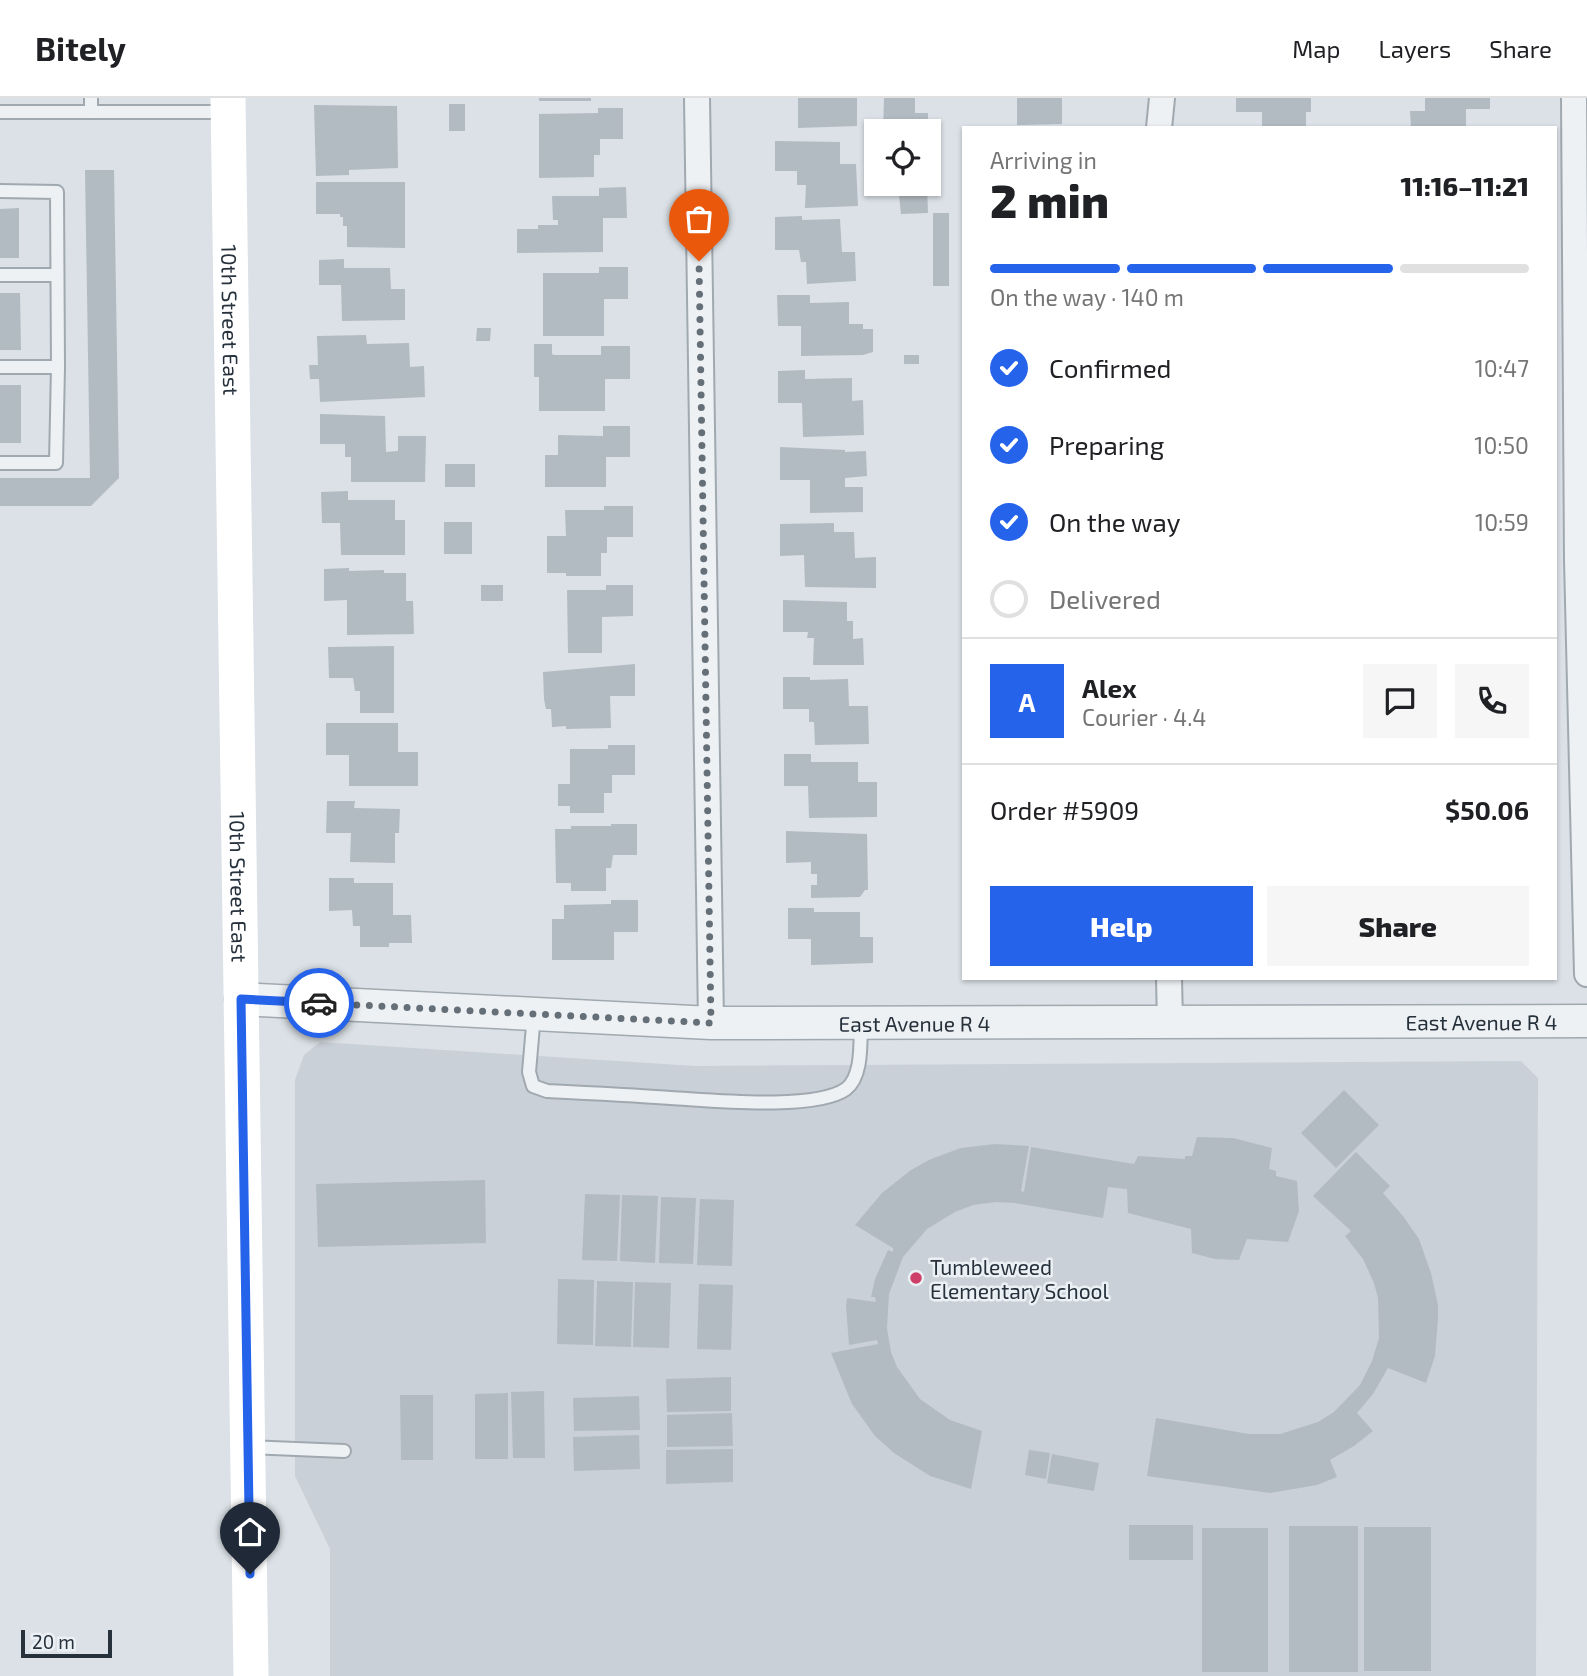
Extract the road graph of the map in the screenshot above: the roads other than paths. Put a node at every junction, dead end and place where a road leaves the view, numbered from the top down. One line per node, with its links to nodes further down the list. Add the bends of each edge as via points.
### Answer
1 (91, 98): 7 (lane)
2 (697, 98): 21 (street)
3 (1162, 98): 8 (street)
4 (1574, 98): 15 (street)
5 (228, 105): 7 (lane); 18 (main road, 10th Street East)
6 (0, 112): 7 (lane)
7 (91, 112)
8 (1159, 126)
9 (0, 191): 11 (lane, via 58,192)
10 (0, 275): 11 (lane)
11 (58, 275): 13 (lane)
12 (0, 367): 13 (lane)
13 (58, 367): 14 (lane, via 56,463)
14 (0, 463)
15 (1582, 560): 16 (street)
16 (1587, 974)
17 (1169, 980): 23 (street)
18 (241, 999): 19 (street, East Avenue R 4); 24 (main road, 10th Street East)
19 (534, 1014): 21 (street, East Avenue R 4); 22 (lane, via 528,1072 533,1086 547,1091 771,1103 820,1098 845,1089 858,1064)
20 (1587, 1021): 23 (street, East Avenue R 4)
21 (711, 1023): 22 (street, East Avenue R 4)
22 (861, 1023): 23 (street, East Avenue R 4)
23 (1170, 1023)
24 (248, 1447): 25 (lane); 26 (main road, 10th Street East)
25 (344, 1451)
26 (251, 1676)

